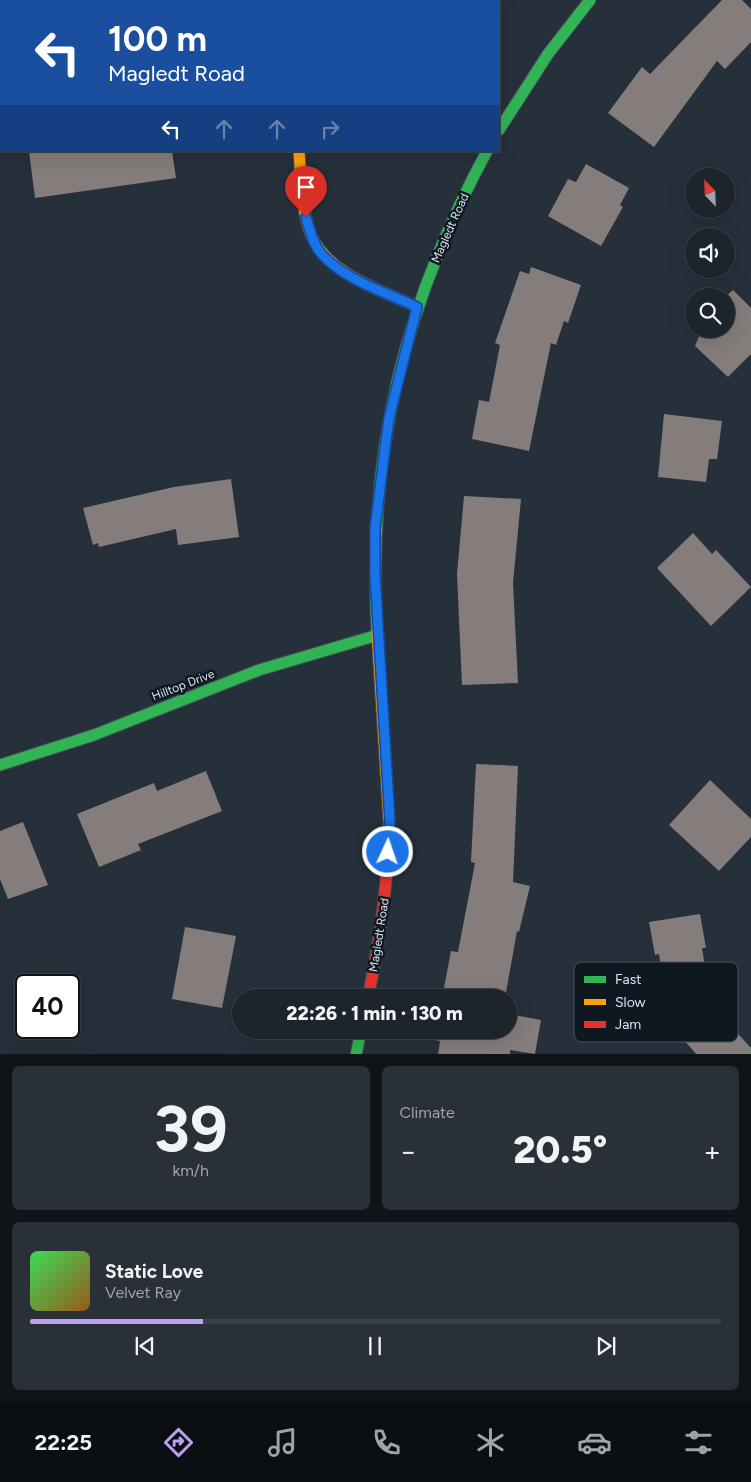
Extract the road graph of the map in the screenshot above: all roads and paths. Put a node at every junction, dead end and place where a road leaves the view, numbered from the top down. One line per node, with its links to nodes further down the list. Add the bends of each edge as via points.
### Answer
1 (590, 0): 2 (street, via 548,54)
2 (500, 128)
3 (299, 152): 5 (street, via 306,217 320,252 354,277)
4 (486, 152): 5 (street, Magledt Road, via 437,254)
5 (417, 307): 6 (street, Magledt Road, via 389,418 380,479 375,547)
6 (378, 635): 7 (street, Hilltop Drive, via 259,670 94,735); 8 (street, Magledt Road, via 390,822 383,913)
7 (0, 766)
8 (370, 989)
9 (359, 1039): 10 (street)
10 (356, 1054)

